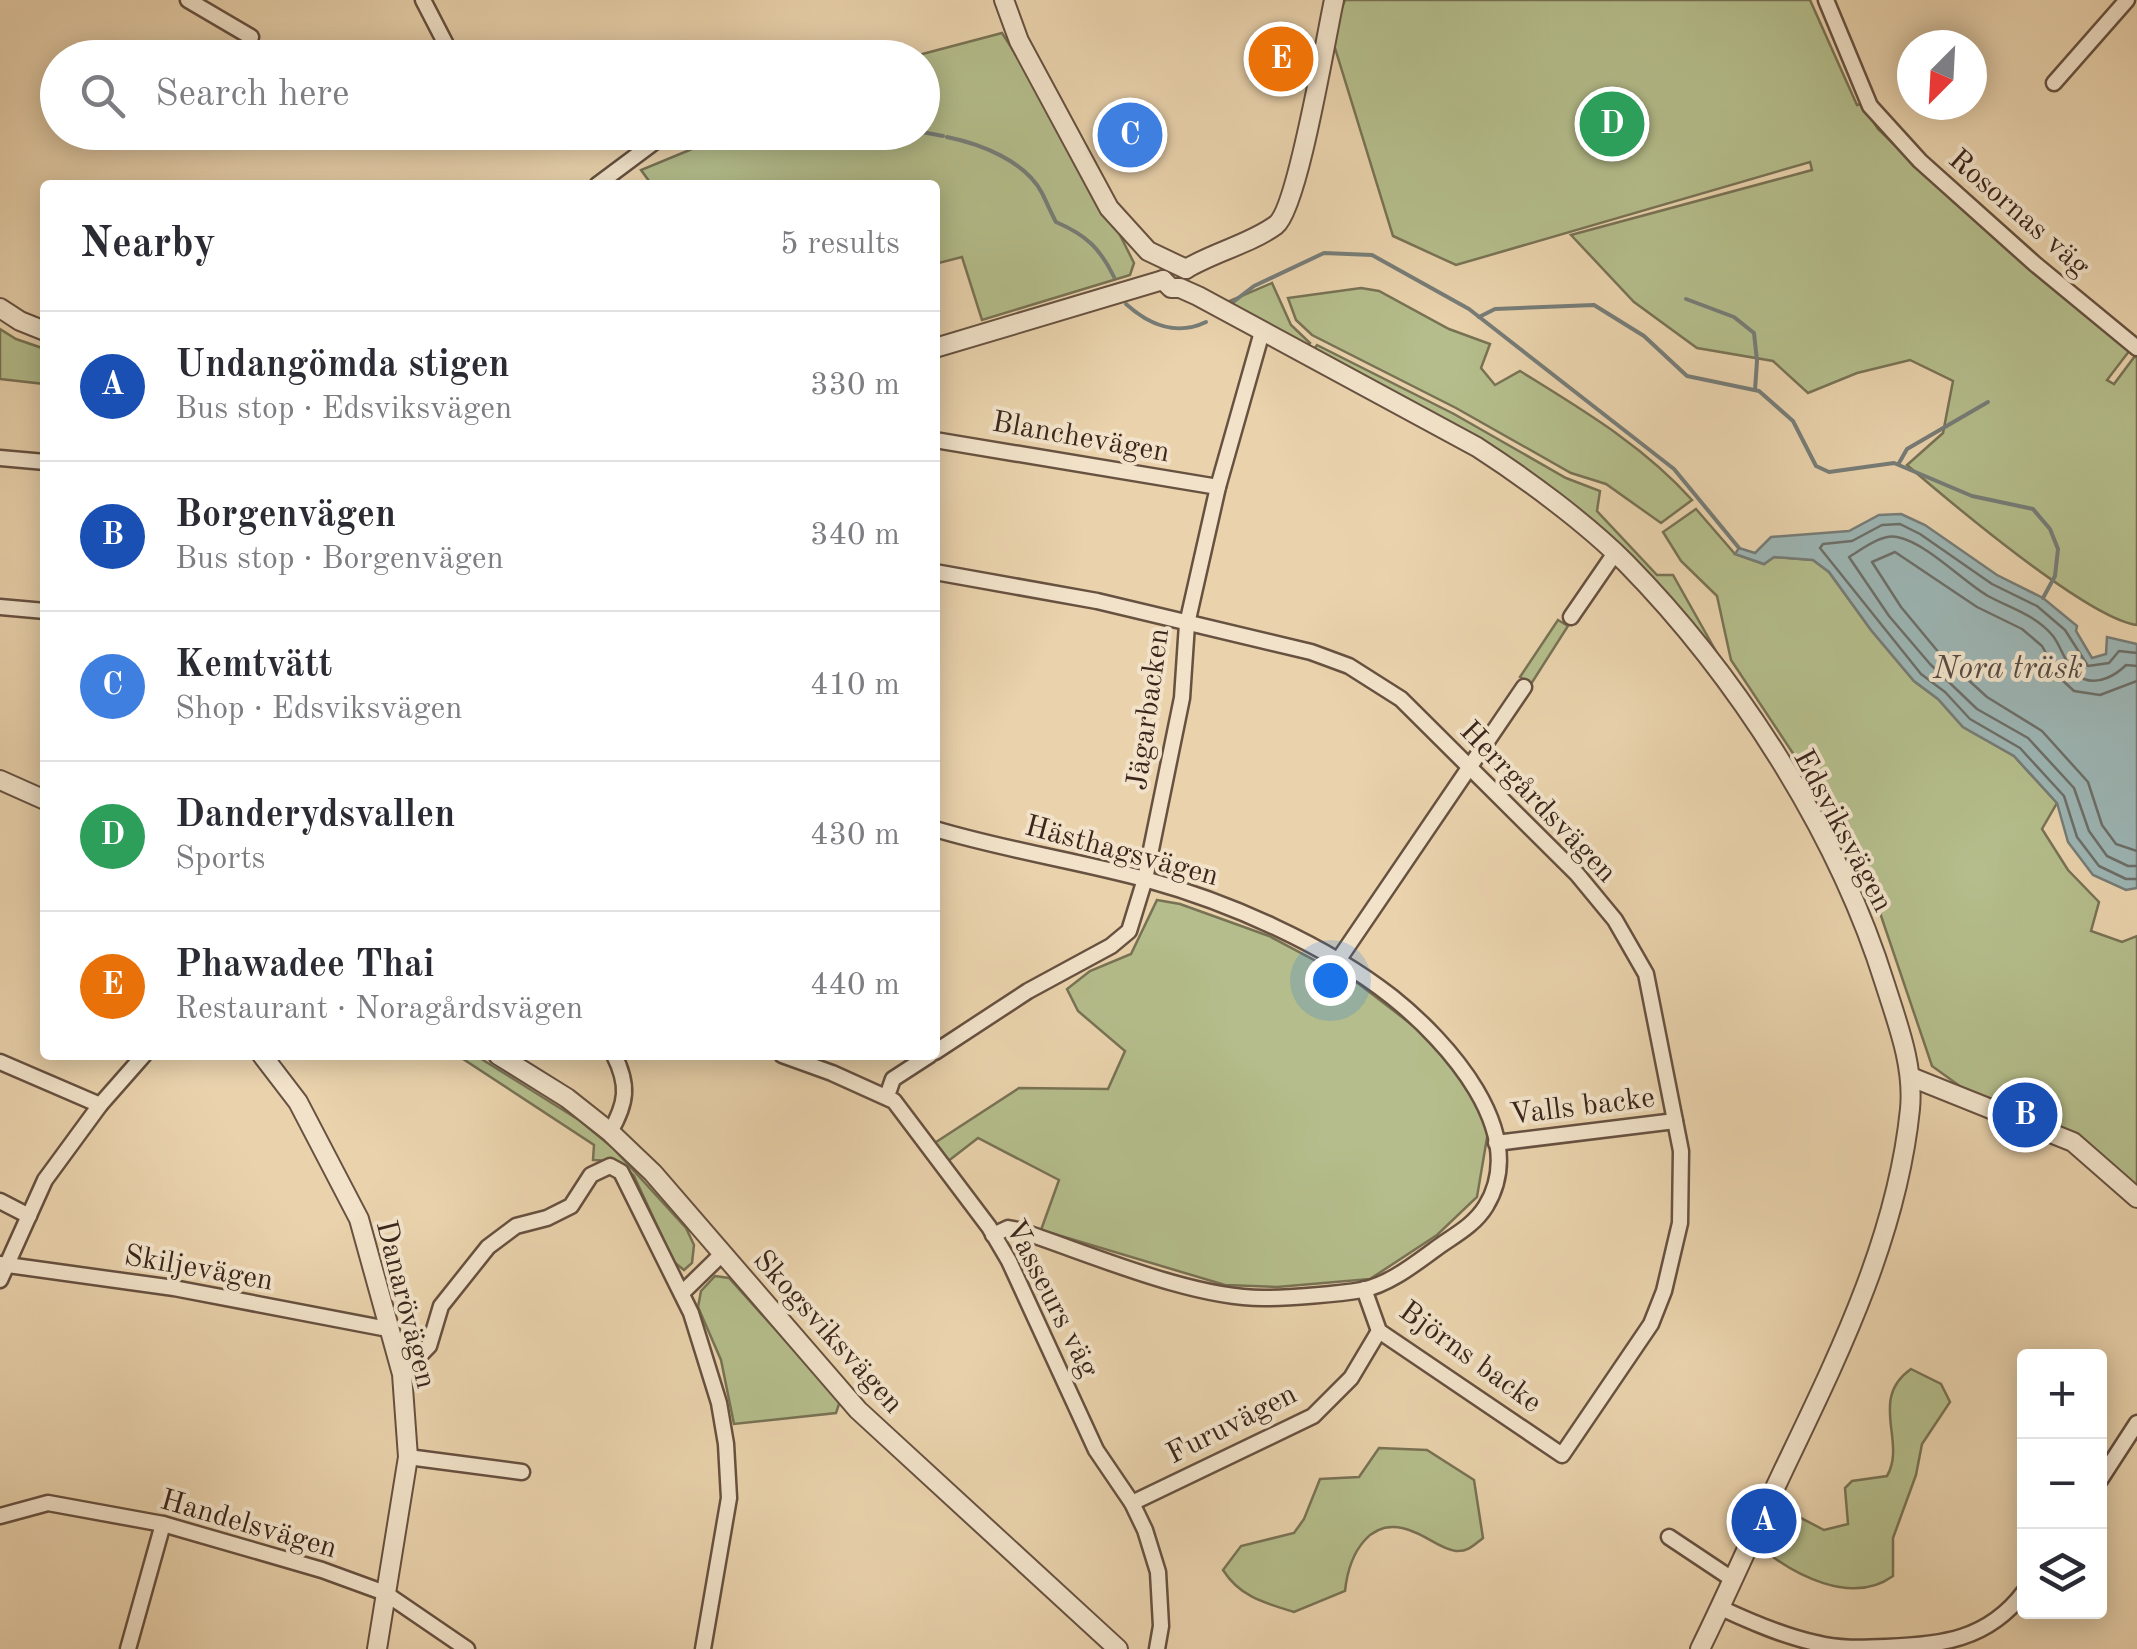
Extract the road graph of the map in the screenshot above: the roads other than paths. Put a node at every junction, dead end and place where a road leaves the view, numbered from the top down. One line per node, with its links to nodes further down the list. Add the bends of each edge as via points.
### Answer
1 (188, 0): 7 (street)
2 (423, 0): 8 (street)
3 (1004, 0): 12 (street, Edsviksvägen, via 1019,41 1109,208)
4 (1334, 0): 12 (street, via 1284,216)
5 (1826, 0): 17 (street, Rosornas väg, via 1870,106 1934,174)
6 (2127, 0): 9 (street)
7 (251, 37)
8 (444, 40)
9 (2054, 83)
10 (644, 150): 11 (street)
11 (604, 180)
12 (1175, 275): 15 (street, Edsviksvägen); 16 (street)
13 (0, 308): 14 (street)
14 (40, 329)
15 (1262, 332): 21 (street, Jägarbacken); 22 (street, Edsviksvägen, via 1477,447)
16 (940, 346)
17 (2137, 348)
18 (940, 441): 21 (street, Blanchevägen)
19 (0, 458): 20 (street)
20 (40, 462)
21 (1218, 487): 27 (street, Jägarbacken)
22 (1615, 553): 26 (street); 43 (street, Edsviksvägen, via 1707,658 1826,842 1874,948)
23 (940, 573): 27 (street, Herrgårdsvägen)
24 (0, 607): 25 (street)
25 (40, 611)
26 (1571, 618)
27 (1186, 624): 29 (street, Herrgårdsvägen, via 1348,666 1401,699); 33 (street, Jägarbacken, via 1182,698)
28 (1524, 687): 29 (street)
29 (1469, 768): 34 (street); 46 (street, Herrgårdsvägen, via 1615,920 1646,974)
30 (0, 780): 31 (street)
31 (40, 798)
32 (940, 831): 33 (street, Hästhagsvägen)
33 (1145, 879): 34 (street, Hästhagsvägen, via 1204,896); 35 (street, Jägarbacken, via 1129,931 1111,946)
34 (1338, 959): 48 (street, Hästhagsvägen, via 1414,1016 1449,1052 1477,1091)
35 (940, 1048)
36 (140, 1060): 45 (street)
37 (266, 1060): 58 (street, Danarövägen, via 298,1102 359,1219)
38 (506, 1060): 47 (street, Skogsviksvägen)
39 (616, 1060): 47 (street, via 626,1091)
40 (795, 1060): 44 (street, Vasseurs väg)
41 (922, 1060): 44 (street, Jägarbacken, via 893,1079)
42 (0, 1062): 45 (street)
43 (1911, 1078): 49 (street, via 2074,1142); 70 (street, Edsviksvägen, via 1902,1154 1864,1297)
44 (887, 1096): 52 (street, Vasseurs väg)
45 (100, 1105): 51 (street, via 45,1180)
46 (1675, 1121): 48 (street, Valls backe); 62 (street, Herrgårdsvägen, via 1680,1223 1664,1291 1651,1324)
47 (610, 1132): 53 (street, Skogsviksvägen)
48 (1496, 1144): 56 (street, Hästhagsvägen, via 1496,1185 1474,1223)
49 (2137, 1198)
50 (0, 1200): 51 (street)
51 (29, 1216): 54 (street)
52 (994, 1234): 56 (street, Hästhagsvägen, via 1018,1230 1236,1296); 66 (street, Vasseurs väg, via 1096,1450)
53 (722, 1254): 57 (street); 78 (street, Skogsviksvägen, via 858,1410)
54 (4, 1264): 55 (street); 58 (street, Skiljevägen)
55 (0, 1280)
56 (1364, 1290): 59 (street, Björns backe)
57 (682, 1293): 60 (street, via 628,1182 610,1166 592,1176 571,1206 516,1226 488,1247 441,1306 429,1346); 77 (street, via 705,1352 726,1444 729,1498)
58 (388, 1329): 60 (street, Danarövägen)
59 (1380, 1332): 62 (street, Björns backe); 66 (street, Furuvägen, via 1351,1378 1314,1416)
60 (402, 1374): 63 (street, Danarövägen)
61 (2137, 1422): 64 (street)
62 (1562, 1454)
63 (408, 1457): 65 (street); 71 (street, Danarövägen)
64 (2107, 1469)
65 (522, 1472)
66 (1132, 1503): 79 (street, Vasseurs väg, via 1158,1572)
67 (0, 1516): 68 (street, Handelsvägen, via 48,1502)
68 (163, 1524): 71 (street, Handelsvägen); 74 (street)
69 (1669, 1537): 70 (street)
70 (1732, 1579): 73 (street, Edsviksvägen)
71 (384, 1593): 75 (street, Danarövägen); 76 (street, Handelsvägen)
72 (2017, 1602): 73 (street, via 1961,1639 1854,1648 1817,1644)
73 (1720, 1608): 80 (street, Edsviksvägen)
74 (128, 1649)
75 (377, 1649)
76 (467, 1649)
77 (703, 1649)
78 (1118, 1649)
79 (1157, 1649)
80 (1700, 1649)

